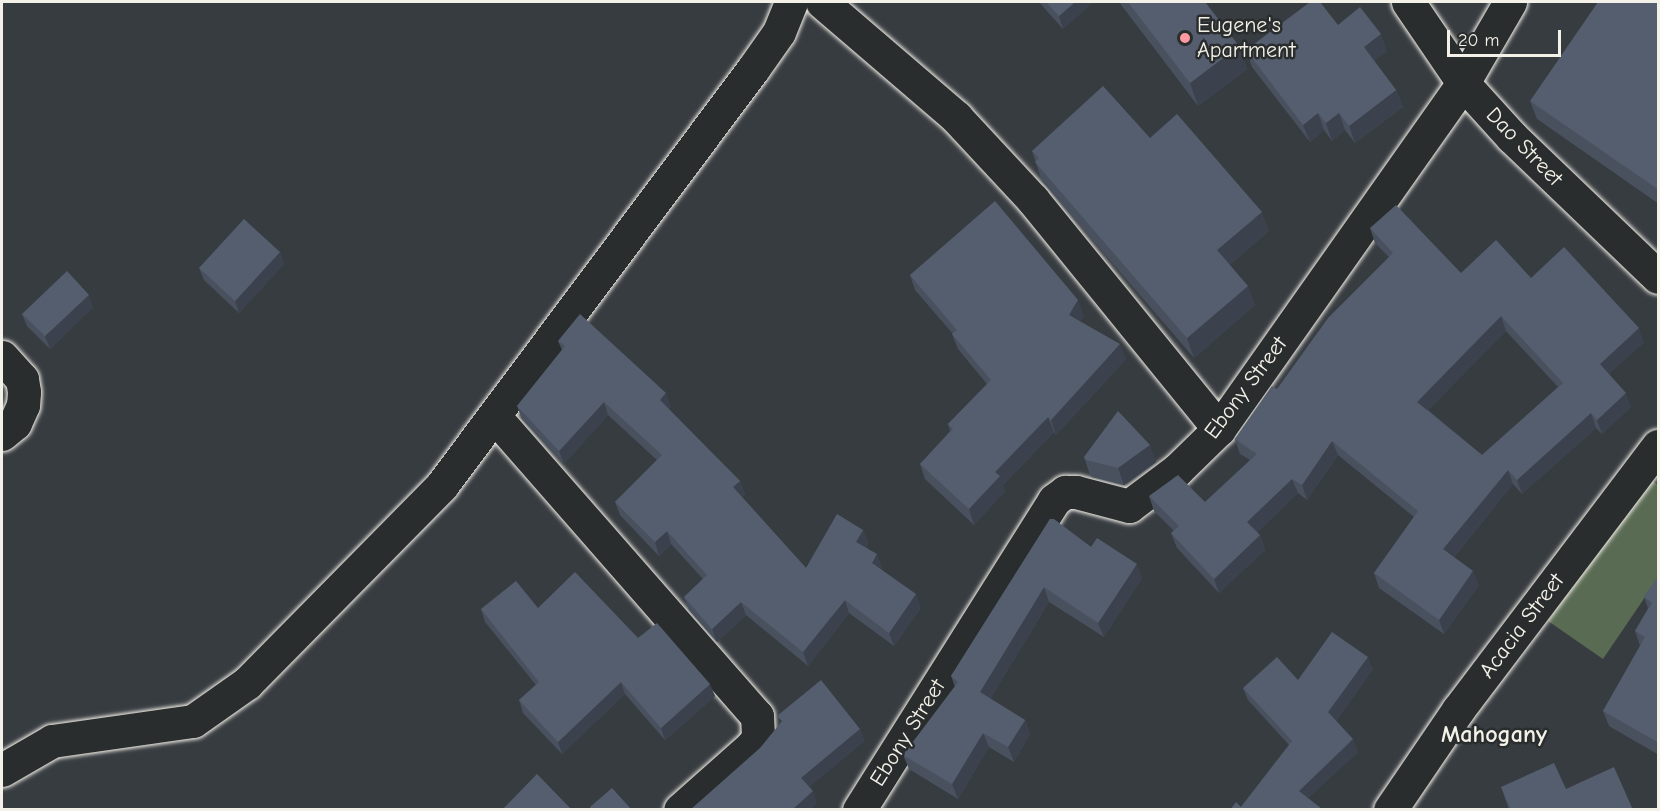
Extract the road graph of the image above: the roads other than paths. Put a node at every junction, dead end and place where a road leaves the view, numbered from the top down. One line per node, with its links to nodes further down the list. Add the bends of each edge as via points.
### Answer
1 (791, 2): 8 (street, via 779,32 753,69)
2 (822, 2): 9 (street, via 956,117 1034,200)
3 (1408, 2): 5 (street, Dao Street)
4 (1510, 2): 5 (street, Ebony Street)
5 (1463, 83): 6 (street, Dao Street, via 1527,153); 9 (street, Ebony Street)
6 (1659, 277)
7 (2, 357): 10 (street, via 22,379 24,392 24,405 15,423)
8 (495, 417): 12 (street, via 442,485 247,683 224,701 193,720 52,741); 13 (street, via 757,716 758,738)
9 (1219, 429): 14 (street, Ebony Street, via 1177,470 1129,506 1076,492 1065,492 1054,500)
10 (2, 434)
11 (1659, 446): 15 (street, Acacia Street, via 1458,710)
12 (2, 770)
13 (693, 805)
14 (860, 810)
15 (1390, 810)

